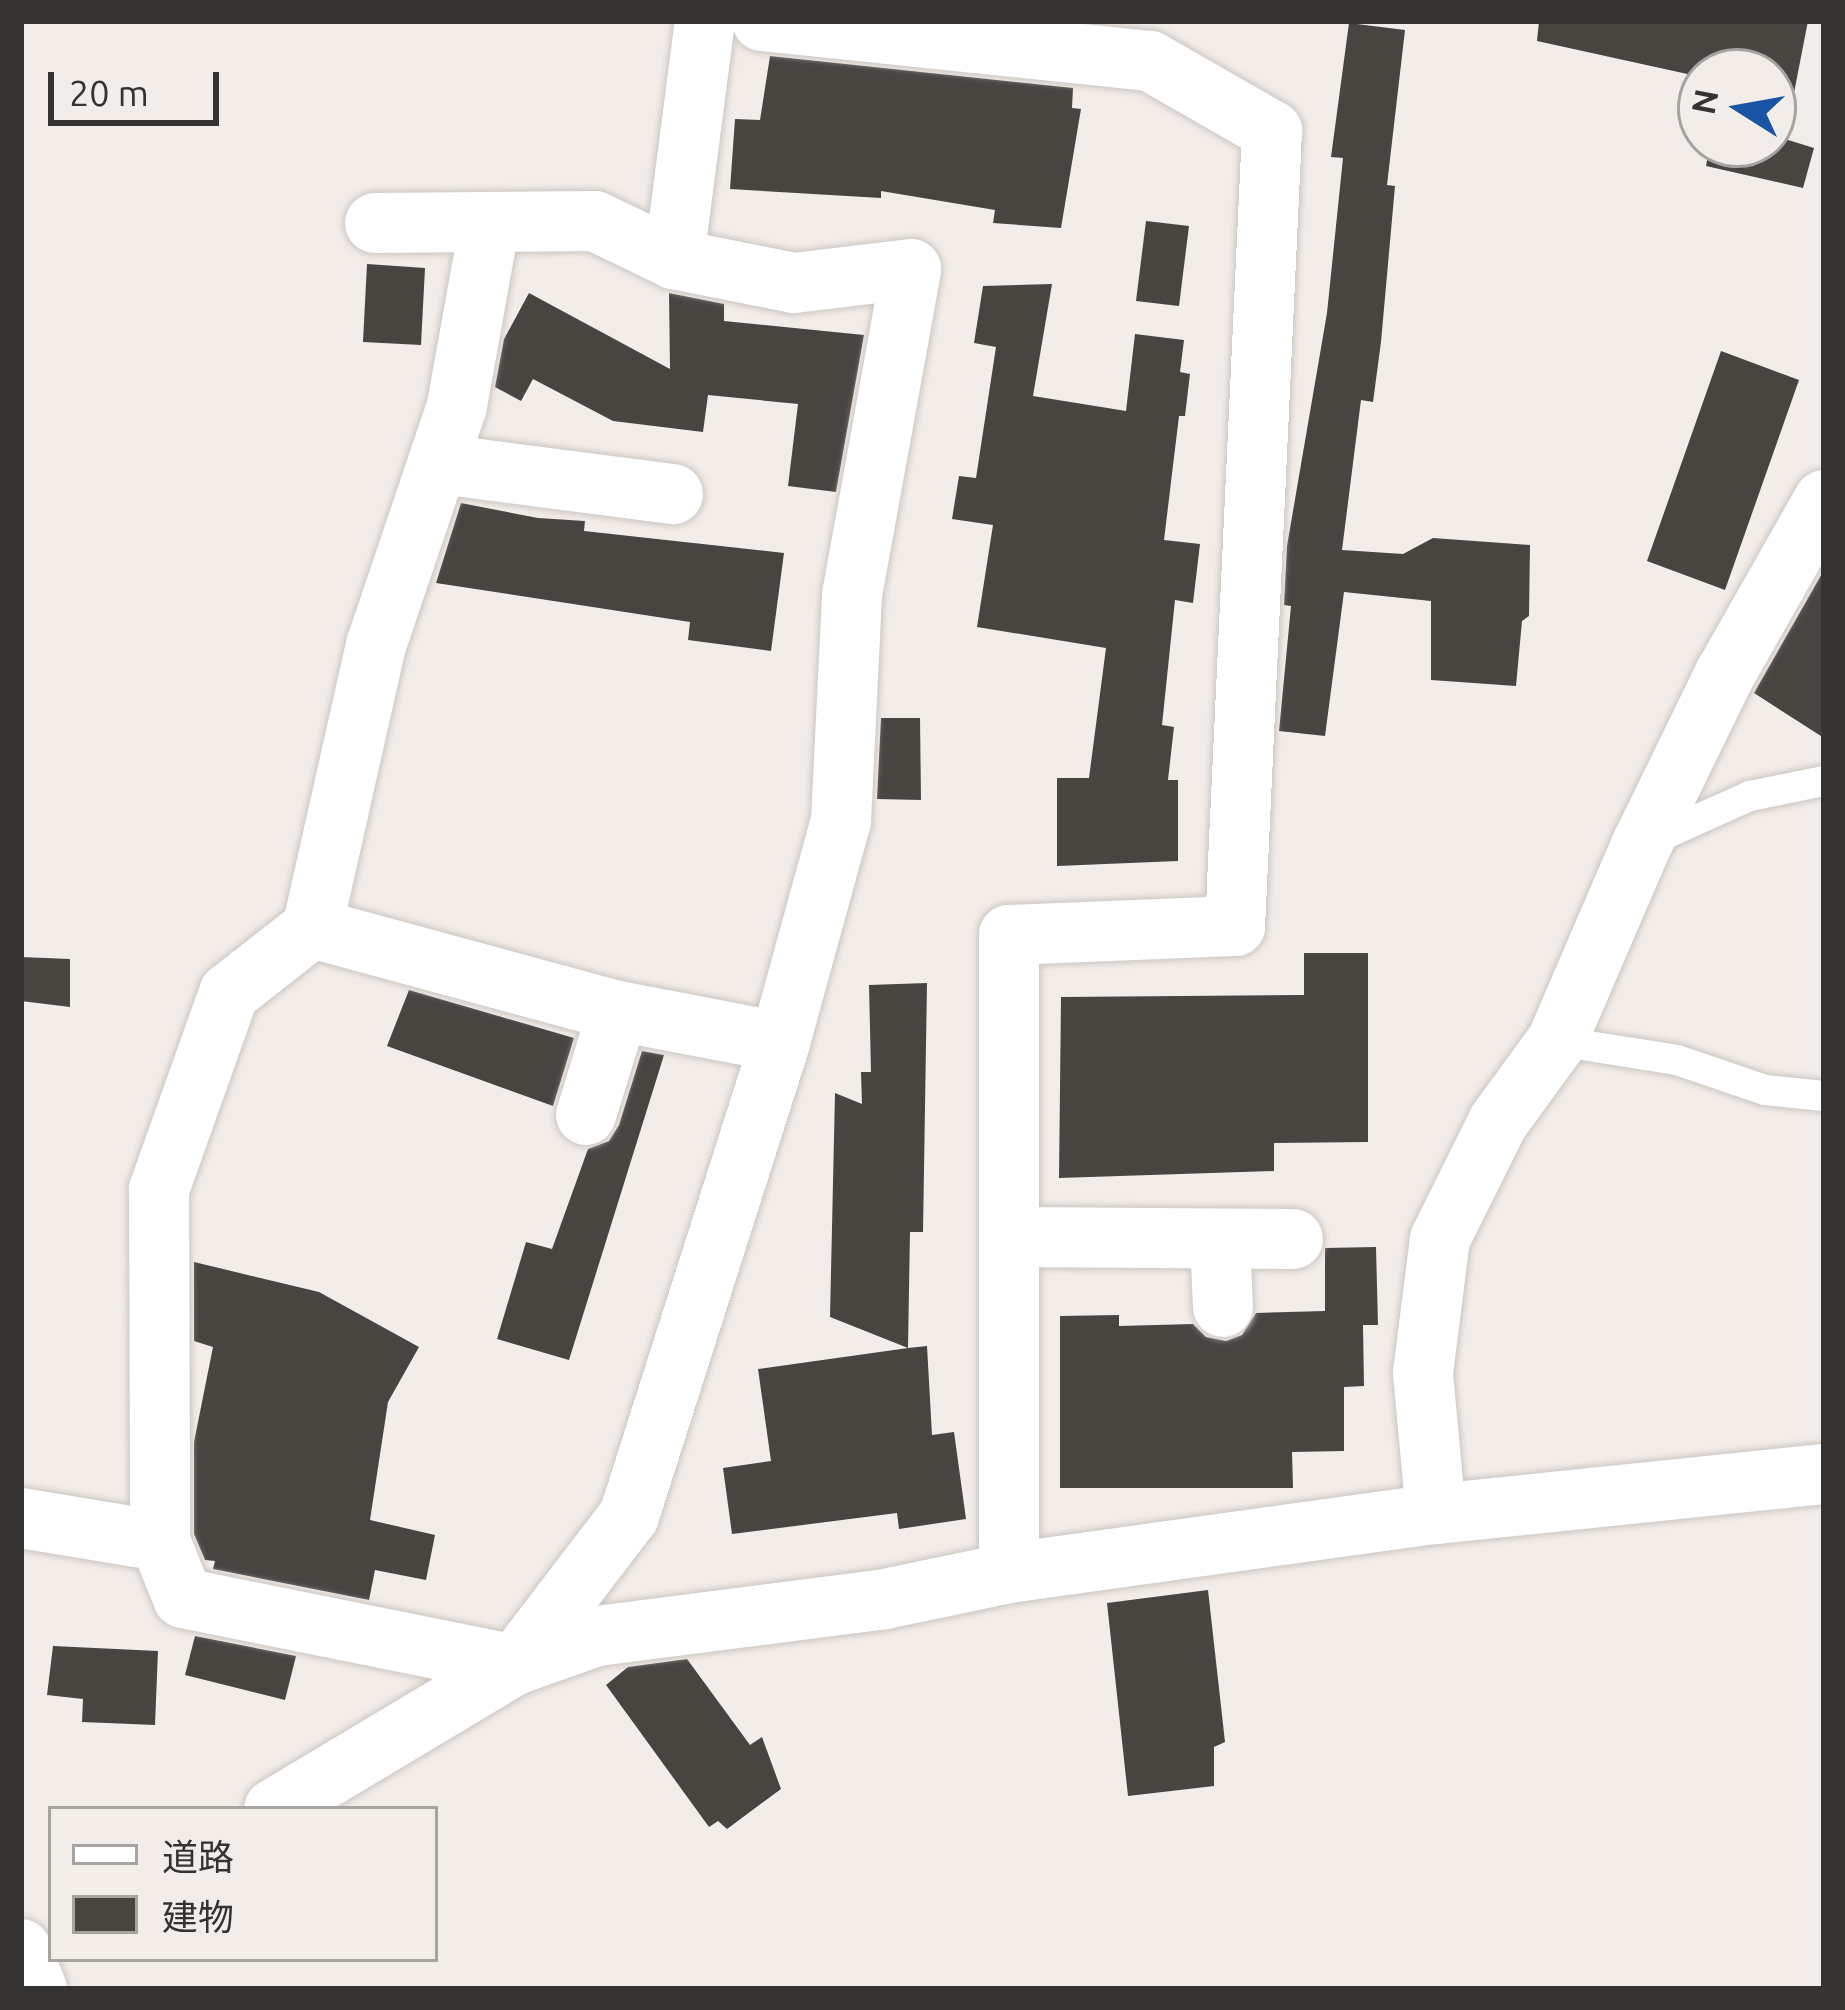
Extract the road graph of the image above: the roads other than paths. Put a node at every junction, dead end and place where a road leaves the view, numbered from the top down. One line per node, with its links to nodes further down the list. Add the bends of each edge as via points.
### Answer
1 (705, 21): 5 (street)
2 (762, 21): 17 (street, via 1150,61 1272,131 1235,926 1009,935)
3 (490, 222): 4 (street); 5 (street, via 595,221); 6 (street)
4 (375, 223)
5 (674, 259): 14 (street, via 794,283 911,269 852,595 841,821)
6 (441, 464): 7 (street); 11 (street, via 376,645)
7 (673, 494)
8 (1824, 500): 10 (street, via 1725,674)
9 (1824, 781): 10 (lane, via 1750,796)
10 (1642, 844): 13 (street)
11 (312, 928): 12 (street); 24 (street, via 229,993 159,1190)
12 (618, 1011): 14 (street); 16 (street)
13 (1557, 1041): 15 (lane, via 1677,1060 1765,1090); 22 (street, via 1498,1122 1440,1239 1424,1373)
14 (780, 1042): 26 (street, via 629,1516)
15 (1824, 1096)
16 (586, 1115)
17 (1012, 1237): 19 (street); 25 (street)
18 (1294, 1239): 19 (street)
19 (1220, 1241): 20 (street)
20 (1223, 1307)
21 (1824, 1474): 22 (street)
22 (1436, 1514): 25 (street)
23 (21, 1518): 24 (street)
24 (160, 1541): 26 (street, via 183,1598)
25 (1009, 1573): 26 (street, via 884,1599 597,1636)
26 (515, 1665): 27 (street)
27 (279, 1806)
28 (48, 1934): 29 (street)
29 (21, 1948): 30 (street)
30 (37, 1989)

